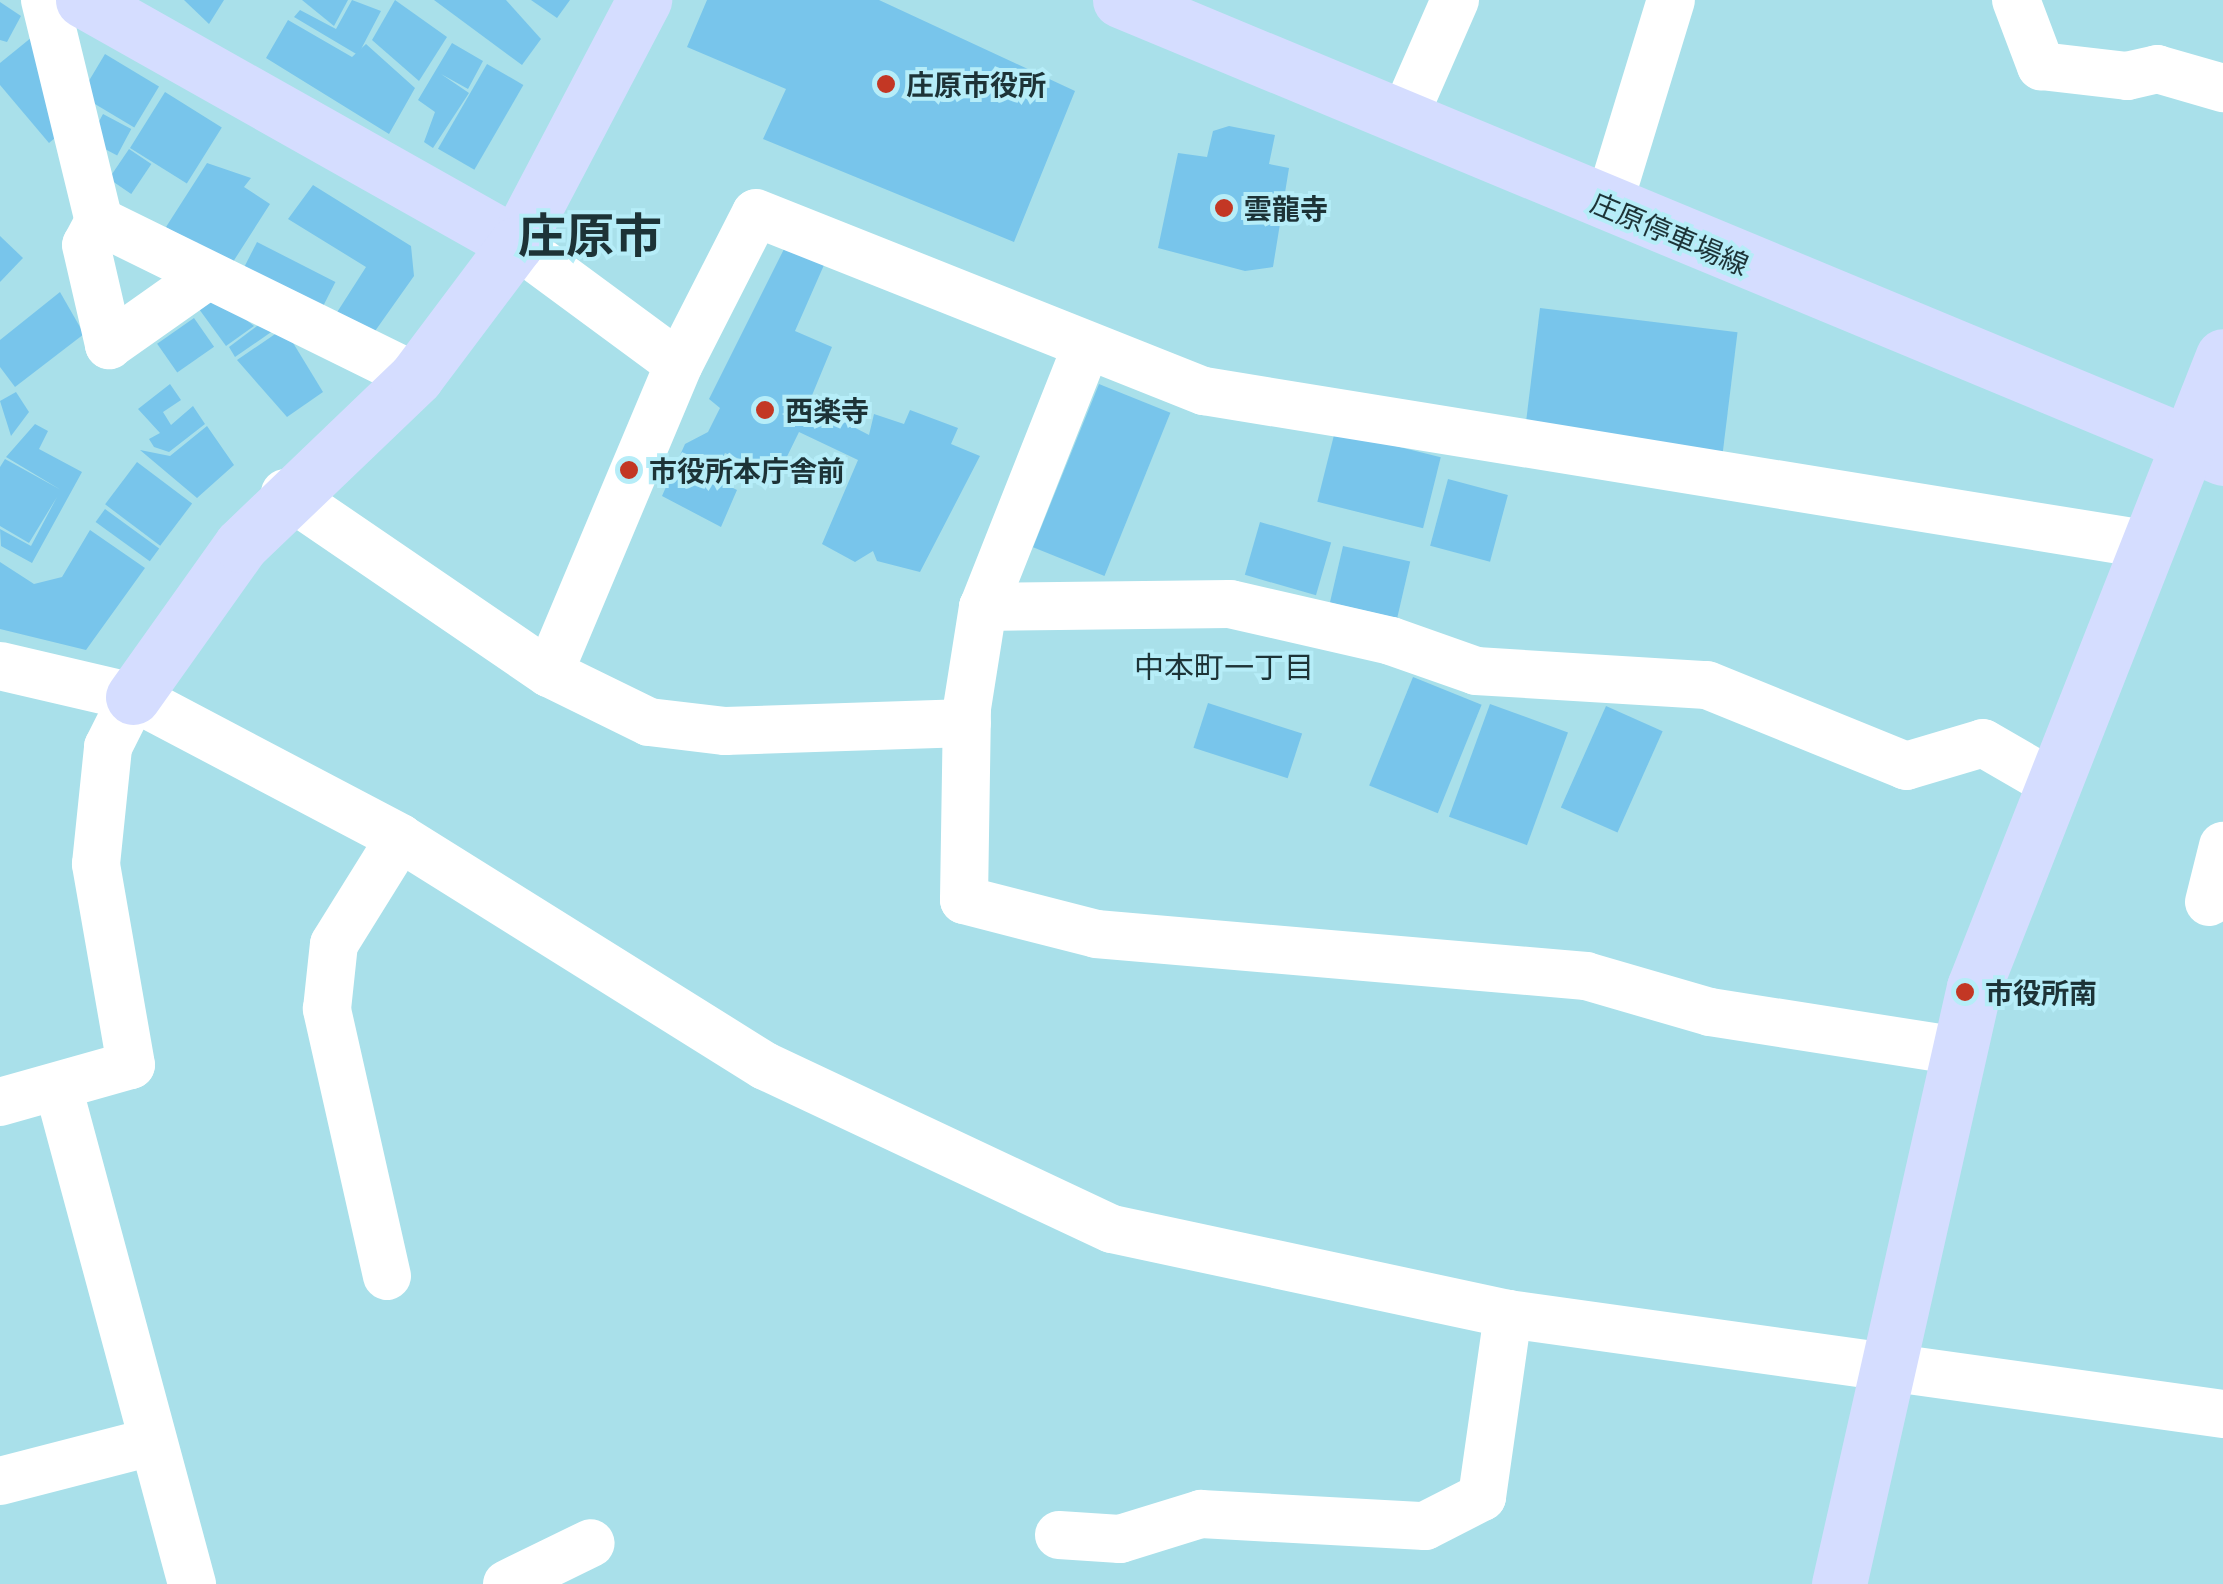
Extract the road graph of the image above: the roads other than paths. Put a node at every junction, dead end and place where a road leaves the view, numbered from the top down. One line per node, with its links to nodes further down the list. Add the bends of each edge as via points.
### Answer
1 (45, 0): 11 (street)
2 (82, 0): 12 (street)
3 (644, 0): 12 (street)
4 (1456, 0): 9 (street)
5 (1671, 0): 10 (street)
6 (2016, 0): 8 (street, via 2041,66 2128,76 2157,69)
7 (1131, 2): 9 (street, 庄原停車場線)
8 (2223, 88)
9 (1402, 118): 10 (street, 庄原停車場線)
10 (1608, 206): 18 (street, 庄原停車場線)
11 (100, 221): 13 (street); 13 (street, via 86,245 109,345)
12 (516, 244): 16 (street); 17 (street)
13 (204, 278): 17 (street)
14 (1085, 350): 16 (street, via 756,213); 20 (street, via 1204,392 1364,423); 21 (street)
15 (2223, 356): 18 (street)
16 (679, 364): 23 (street)
17 (416, 377): 19 (street)
18 (2208, 452): 20 (street)
19 (286, 493): 23 (street); 24 (street, via 188,610)
20 (2145, 544): 26 (street)
21 (983, 607): 25 (street); 26 (street, via 1230,604 1391,641 1476,672 1707,685 1906,766 1983,742)
22 (0, 666): 24 (street)
23 (549, 674): 25 (street, via 649,722 726,731)
24 (132, 697): 27 (street); 31 (street, via 108,746 96,864 131,1065)
25 (967, 722): 30 (street, via 964,900 1096,934 1586,976 1710,1012)
26 (2052, 783): 30 (street)
27 (400, 838): 33 (street, via 334,944 327,1009); 34 (street, via 765,1066 982,1174 1112,1229)
28 (2223, 846): 29 (street)
29 (2209, 902)
30 (1958, 1051): 35 (street)
31 (58, 1086): 32 (street); 37 (street)
32 (0, 1102)
33 (387, 1276)
34 (1508, 1314): 35 (street); 39 (street, via 1482,1496 1425,1526 1200,1514 1120,1540)
35 (1890, 1364): 36 (street); 43 (street)
36 (2223, 1414)
37 (148, 1443): 38 (street); 41 (street)
38 (0, 1480)
39 (1059, 1535)
40 (591, 1543): 42 (street)
41 (192, 1584)
42 (508, 1584)
43 (1839, 1584)

